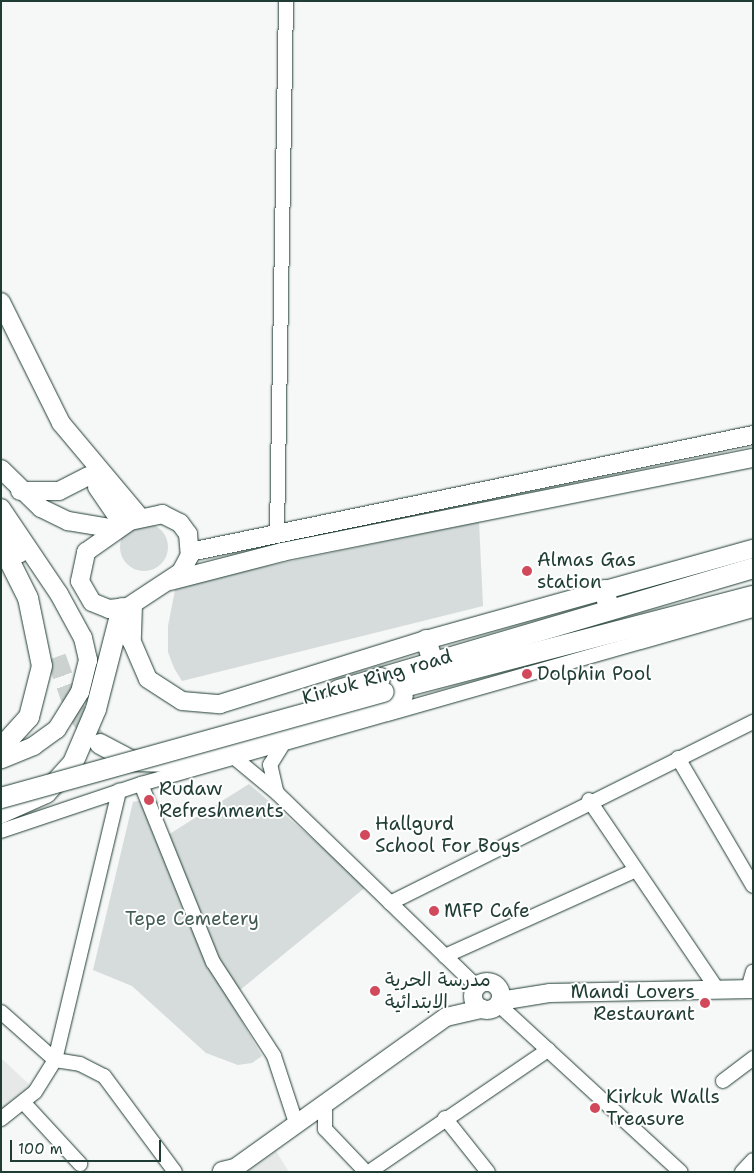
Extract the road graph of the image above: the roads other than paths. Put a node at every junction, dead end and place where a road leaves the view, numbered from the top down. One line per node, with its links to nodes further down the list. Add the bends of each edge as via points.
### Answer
1 (286, 1): 14 (street)
2 (1, 302): 4 (main road)
3 (1, 328): 4 (main road)
4 (27, 369): 8 (main road); 11 (main road, via 76,444)
5 (753, 435): 14 (main road)
6 (753, 458): 18 (main road)
7 (1, 469): 9 (main road)
8 (88, 476): 9 (main road, via 59,491); 13 (main road)
9 (20, 491): 13 (main road, via 68,521)
10 (1, 508): 22 (main road)
11 (140, 517): 13 (main road); 17 (main road, via 162,514 175,518 188,534)
12 (1, 525): 28 (highway, via 37,589)
13 (120, 527): 20 (main road, via 86,552)
14 (277, 533): 17 (main road); 18 (main road)
15 (1, 544): 35 (highway, via 28,598 42,666 29,717)
16 (753, 549): 24 (main road)
17 (190, 552): 21 (main road, via 184,567)
18 (282, 552): 21 (main road)
19 (753, 568): 24 (highway, Kirkuk Ring road)
20 (80, 580): 22 (main road); 25 (main road, via 92,602)
21 (170, 581): 25 (main road)
22 (59, 594): 38 (main road, via 87,649 85,682 57,728 34,746)
23 (753, 596): 30 (highway, Kirkuk Ring road)
24 (607, 599): 27 (main road); 29 (highway, Kirkuk Ring road)
25 (127, 606): 27 (main road, via 132,642 148,679 182,701 201,704 239,699); 45 (highway, via 96,709 73,763 46,792)
26 (753, 610): 34 (street)
27 (426, 640): 29 (highway)
28 (56, 657)
29 (433, 661): 31 (highway, Kirkuk Ring road)
30 (419, 682): 31 (highway, Kirkuk Ring road); 33 (highway, via 393,701 182,761 132,761)
31 (382, 685): 39 (highway, Kirkuk Ring road, bridge); 43 (highway, Kirkuk Ring road, bridge)
32 (753, 722): 37 (street)
33 (100, 744)
34 (282, 746): 36 (street); 42 (street, via 269,770)
35 (1, 748)
36 (235, 758): 40 (street); 42 (street)
37 (678, 758): 44 (street); 48 (street)
38 (1, 759)
39 (1, 784)
40 (141, 784): 41 (street); 64 (street, via 212,962 274,1056)
41 (119, 791): 46 (street); 59 (street)
42 (277, 793): 49 (street)
43 (1, 798)
44 (589, 800): 47 (street); 49 (street)
45 (1, 813)
46 (1, 831)
47 (636, 870): 50 (street); 53 (street)
48 (753, 886)
49 (390, 903): 50 (street)
50 (445, 956): 52 (street)
51 (751, 983): 53 (main road)
52 (475, 989): 54 (main road, via 486,982); 54 (main road, via 474,1002); 56 (main road)
53 (717, 989): 54 (main road, via 550,993)
54 (494, 1000): 56 (main road); 57 (street)
55 (1, 1012): 59 (street)
56 (446, 1018): 60 (main road)
57 (548, 1050): 65 (street); 72 (street)
58 (753, 1058): 61 (street)
59 (55, 1060): 62 (street); 69 (street, via 86,1066 109,1080)
60 (374, 1067): 63 (main road); 64 (main road)
61 (723, 1081)
62 (24, 1103): 66 (street); 67 (street)
63 (326, 1106): 68 (main road, via 235,1168); 70 (street, via 325,1129)
64 (294, 1117): 68 (main road)
65 (445, 1118): 70 (street); 71 (street)
66 (1, 1119)
67 (80, 1164)
68 (222, 1171)
69 (175, 1172)
70 (367, 1172)
71 (488, 1172)
72 (681, 1172)

